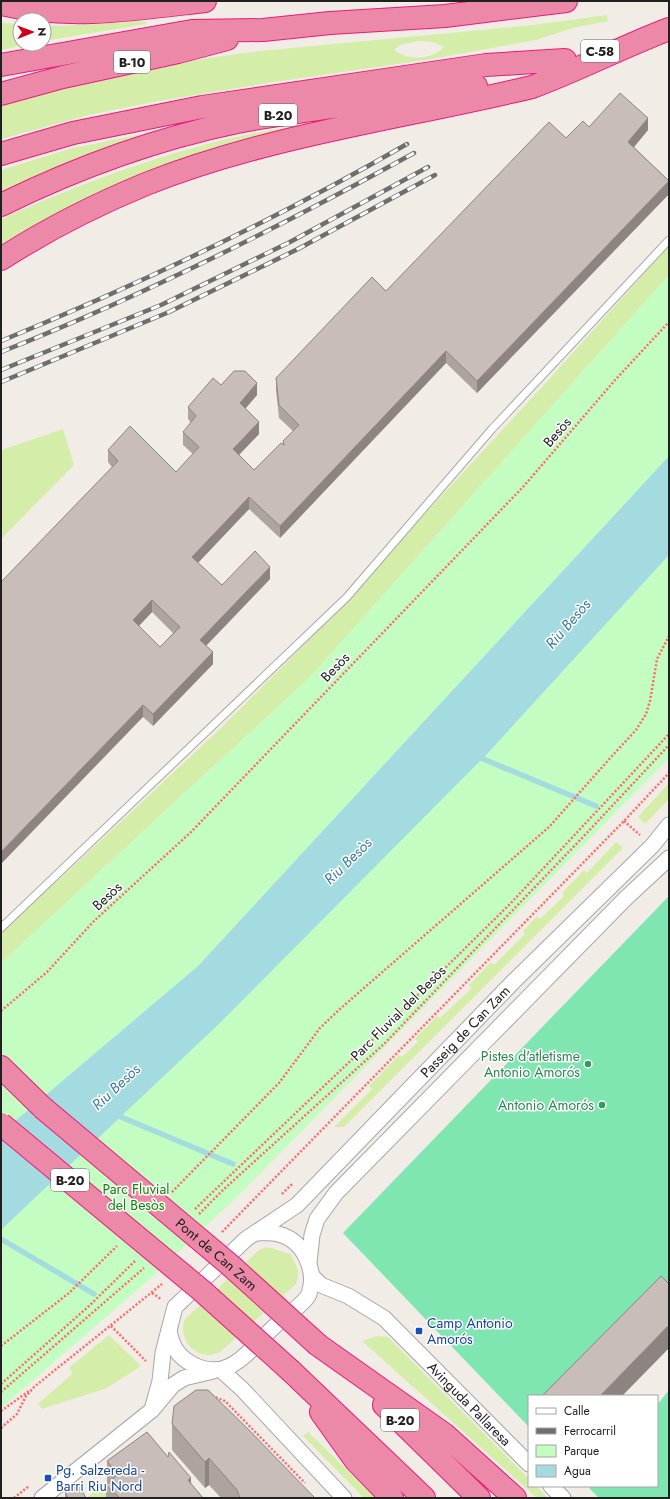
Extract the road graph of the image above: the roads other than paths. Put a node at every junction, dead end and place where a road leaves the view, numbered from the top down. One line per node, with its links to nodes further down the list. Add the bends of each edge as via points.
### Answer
1 (205, 1): 3 (highway, via 86,13 53,13)
2 (566, 1): 5 (highway, B-10, via 445,16)
3 (1, 4)
4 (669, 29): 6 (highway, C-58)
5 (263, 30): 8 (highway, via 192,32); 9 (highway, B-10)
6 (636, 41): 7 (highway, C-58); 12 (highway, via 532,87 292,140 184,171 145,185)
7 (565, 60): 10 (highway, via 486,65 209,106 73,133); 11 (highway, B-20, via 493,83 268,117 205,130 106,160)
8 (1, 65)
9 (1, 94)
10 (1, 154)
11 (1, 205)
12 (39, 234): 14 (highway); 15 (highway, via 28,248)
13 (669, 240): 18 (lane, via 492,430 347,597)
14 (1, 259)
15 (1, 271)
16 (669, 824): 23 (street, Passeig de Can Zam, via 652,846 514,981 297,1205)
17 (669, 858): 24 (street, Passeig de Can Zam, via 626,898 336,1193 317,1219 312,1236)
18 (1, 928)
19 (1, 1067): 21 (highway)
20 (1, 1076): 21 (highway, Pont de Can Zam / B-20)
21 (44, 1108): 26 (highway, Pont de Can Zam / B-20, bridge, via 217,1253)
22 (1, 1124): 28 (highway, B-20, bridge, via 201,1290)
23 (257, 1233): 24 (street, Avinguda Pallaresa, via 285,1236 300,1248); 25 (street, Passeig de Can Zam, via 246,1239 175,1307)
24 (311, 1269): 27 (street, Passeig de Can Zam, via 308,1296 237,1363); 30 (street, Avinguda Pallaresa, via 321,1284 348,1296 384,1318)
25 (169, 1327): 27 (street, via 174,1348 179,1355 199,1367); 29 (street, Passeig de Can Zam, via 160,1381)
26 (318, 1345): 36 (highway, B-20); 37 (highway, via 444,1434)
27 (217, 1371): 29 (street, Passeig de Can Zam, via 184,1378 173,1385); 33 (street, via 242,1389)
28 (291, 1371): 34 (highway, via 356,1461); 35 (highway, B-20)
29 (152, 1410): 32 (street, Passeig de Can Zam, via 140,1428)
30 (528, 1463)
31 (552, 1487): 38 (street)
32 (42, 1498)
33 (344, 1498)
34 (392, 1498)
35 (424, 1498)
36 (479, 1498)
37 (515, 1498)
38 (563, 1498)

